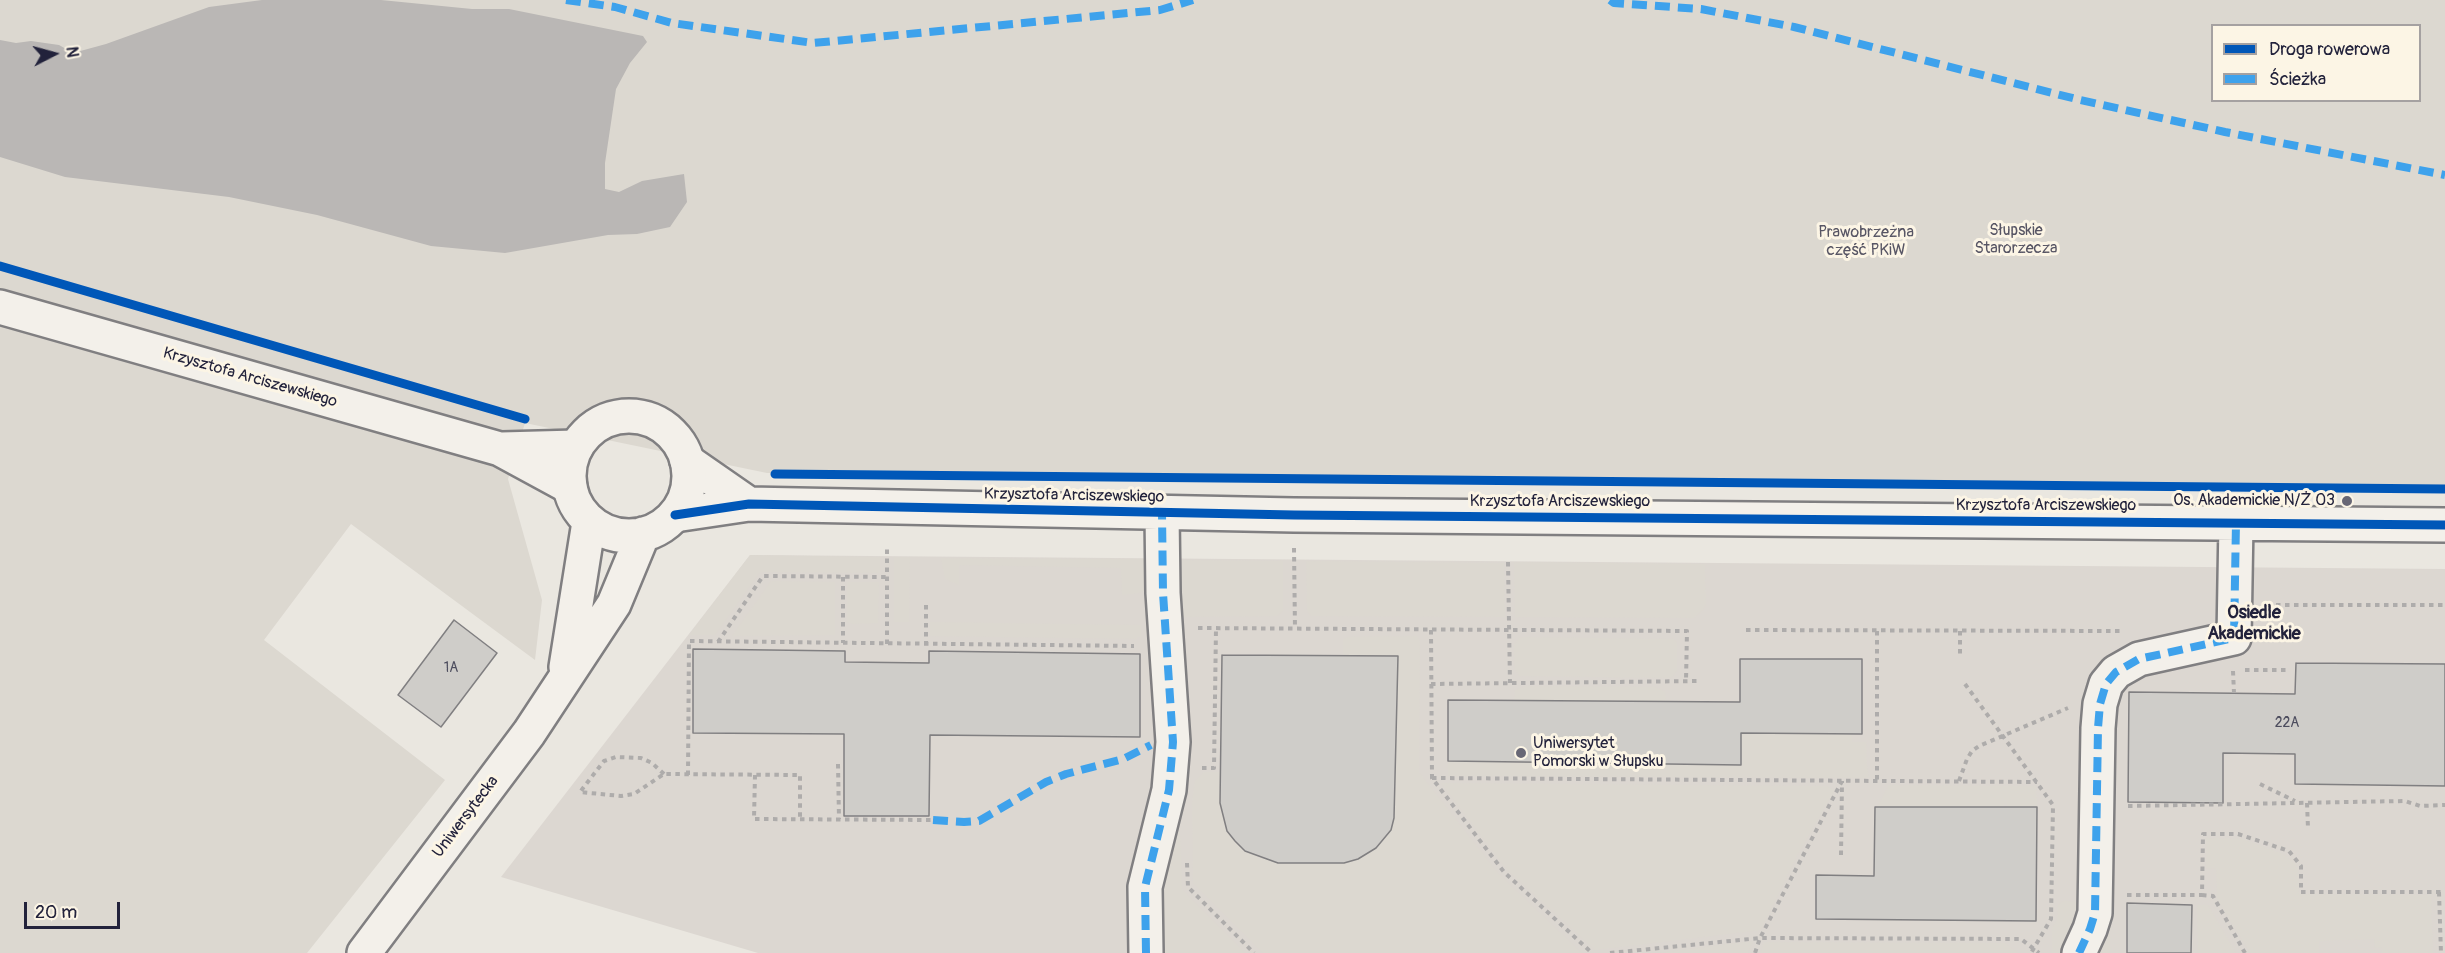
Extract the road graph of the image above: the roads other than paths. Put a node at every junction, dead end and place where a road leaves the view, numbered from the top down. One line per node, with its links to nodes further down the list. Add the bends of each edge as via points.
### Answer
1 (0, 307): 3 (street, Krzysztofa Arciszewskiego)
2 (576, 447): 3 (street, Krzysztofa Arciszewskiego); 4 (street, via 588,431 606,420 626,416 646,419 665,428 679,443); 5 (street)
3 (500, 449): 5 (street, Krzysztofa Arciszewskiego)
4 (687, 461): 6 (street); 8 (street, via 685,498)
5 (570, 487): 9 (street)
6 (749, 504): 7 (street, Krzysztofa Arciszewskiego); 8 (street, Krzysztofa Arciszewskiego)
7 (1162, 513): 10 (street, Krzysztofa Arciszewskiego); 15 (street, via 1173,742 1169,790 1146,887)
8 (675, 515): 12 (street, via 661,527)
9 (589, 522): 12 (street, via 624,536); 13 (street, Uniwersytecka)
10 (2236, 522): 11 (street, Krzysztofa Arciszewskiego); 16 (street, via 2234,638 2139,659 2116,672 2106,684 2098,728 2095,913)
11 (2445, 525)
12 (643, 534): 13 (street, Uniwersytecka, via 614,604)
13 (565, 678): 14 (street, Uniwersytecka, via 529,733)
14 (364, 953)
15 (1146, 953)
16 (2079, 953)

